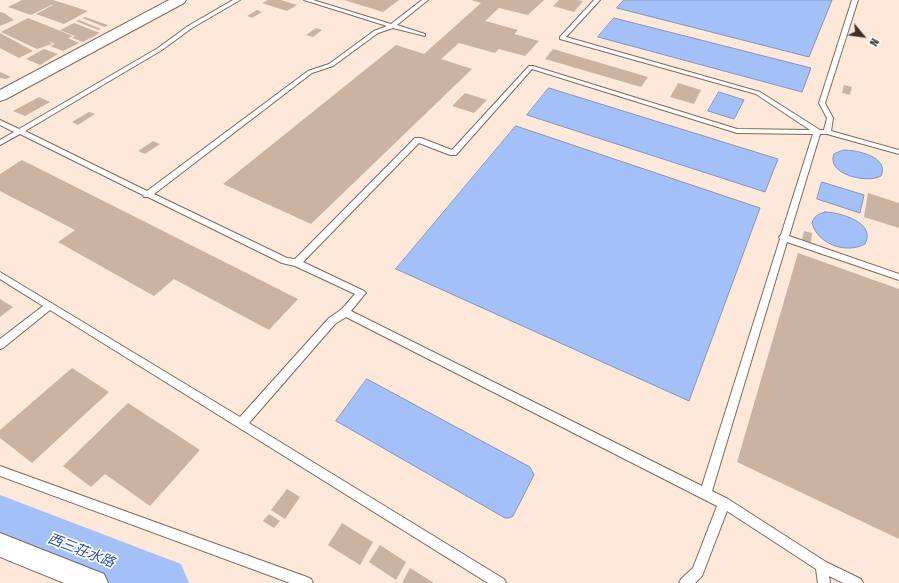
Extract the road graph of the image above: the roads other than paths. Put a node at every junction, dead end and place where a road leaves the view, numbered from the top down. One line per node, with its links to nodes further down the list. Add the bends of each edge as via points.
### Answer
1 (179, 0): 9 (street)
2 (237, 0): 12 (lane, via 190,27 160,49)
3 (307, 0): 7 (lane)
4 (425, 0): 7 (lane)
5 (597, 0): 11 (lane, via 562,38 758,93)
6 (855, 0): 13 (lane, via 822,103 830,118)
7 (392, 26): 8 (lane); 16 (lane, via 376,32 331,65 310,72)
8 (423, 35)
9 (0, 96)
10 (0, 122): 12 (lane)
11 (817, 131): 13 (lane); 17 (lane); 18 (lane, via 737,131 531,68 453,153 418,140)
12 (19, 132): 14 (lane); 16 (lane)
13 (827, 132): 15 (lane)
14 (0, 143)
15 (899, 152)
16 (147, 195): 18 (lane, via 285,261)
17 (783, 238): 20 (lane); 26 (lane)
18 (297, 263): 22 (lane, via 361,293)
19 (1, 276): 21 (lane)
20 (899, 277)
21 (50, 306): 23 (lane); 24 (lane)
22 (345, 312): 24 (lane, via 332,321); 26 (lane)
23 (0, 345)
24 (242, 423): 32 (lane)
25 (0, 471): 31 (lane)
26 (706, 494): 27 (lane)
27 (724, 503): 29 (lane); 33 (lane, via 698,572)
28 (0, 545): 30 (street)
29 (822, 566): 34 (lane); 35 (lane)
30 (95, 583)
31 (307, 583)
32 (500, 583)
33 (685, 583)
34 (824, 583)
35 (857, 583)

